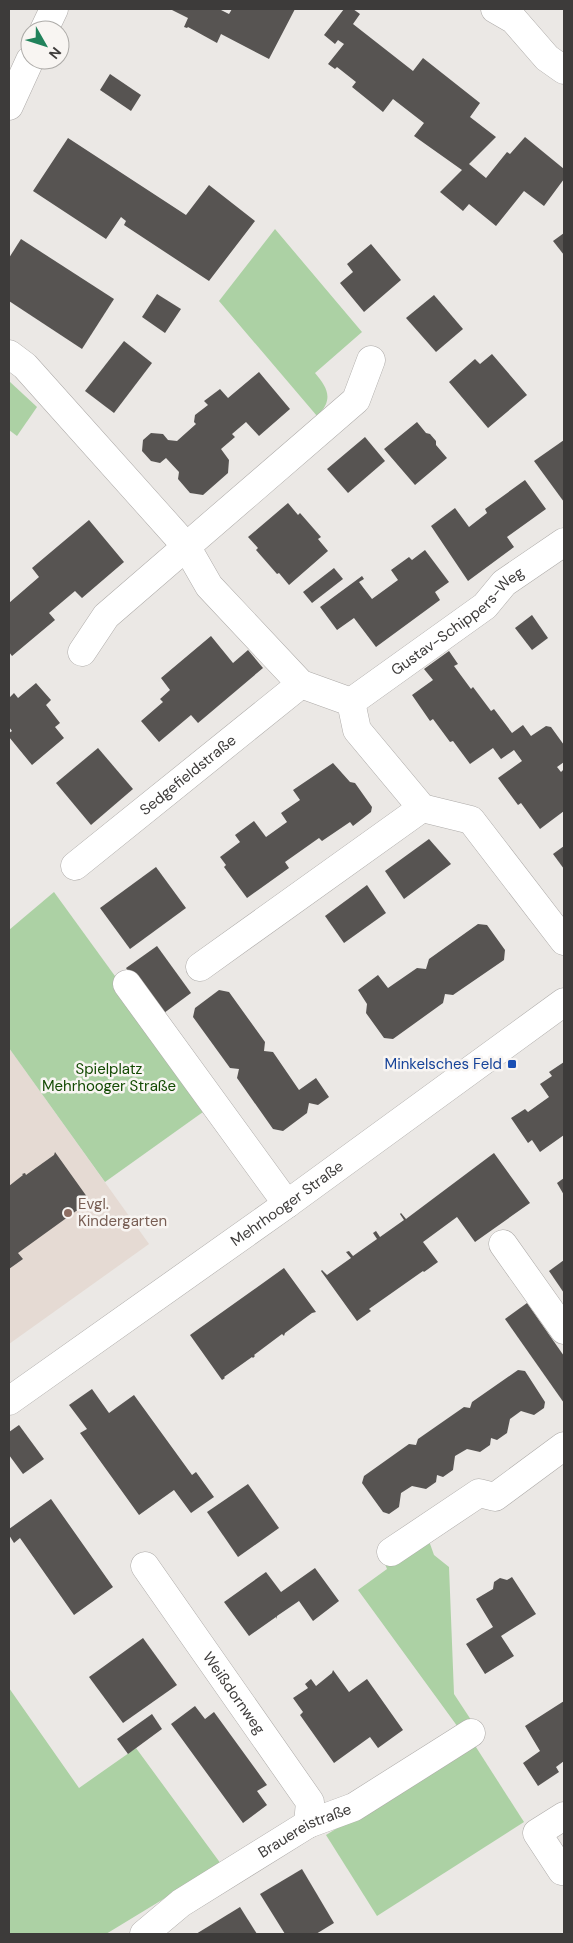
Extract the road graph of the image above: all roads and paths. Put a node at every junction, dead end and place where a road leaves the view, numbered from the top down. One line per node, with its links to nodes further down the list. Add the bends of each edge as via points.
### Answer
1 (512, 12): 3 (street, via 547,58)
2 (25, 70): 4 (street)
3 (564, 70)
4 (9, 106)
5 (9, 354): 8 (street, via 25,366)
6 (372, 360): 8 (street, via 356,400)
7 (564, 542): 11 (street, Gustav-Schippers-Weg, via 504,583 485,606)
8 (186, 546): 9 (street, via 106,616); 10 (street, via 210,586)
9 (82, 652)
10 (300, 684): 11 (street); 13 (street, Sedgefieldstraße)
11 (351, 702): 12 (street, via 357,730)
12 (422, 808): 14 (street, via 472,820); 15 (street)
13 (75, 866)
14 (564, 941)
15 (200, 967)
16 (127, 984): 18 (street)
17 (564, 1002): 18 (street, Mehrhooger Straße)
18 (287, 1204): 21 (street, Mehrhooger Straße)
19 (503, 1244): 20 (street)
20 (564, 1330)
21 (9, 1401)
22 (564, 1446): 23 (street, via 495,1497 479,1493)
23 (391, 1552)
24 (145, 1566): 27 (street, Weißdornweg, via 310,1802)
25 (471, 1732): 27 (street, Brauereistraße, via 354,1807)
26 (564, 1816): 28 (street, via 537,1833)
27 (308, 1824): 29 (street, Brauereistraße, via 181,1903)
28 (564, 1870)
29 (144, 1934)

